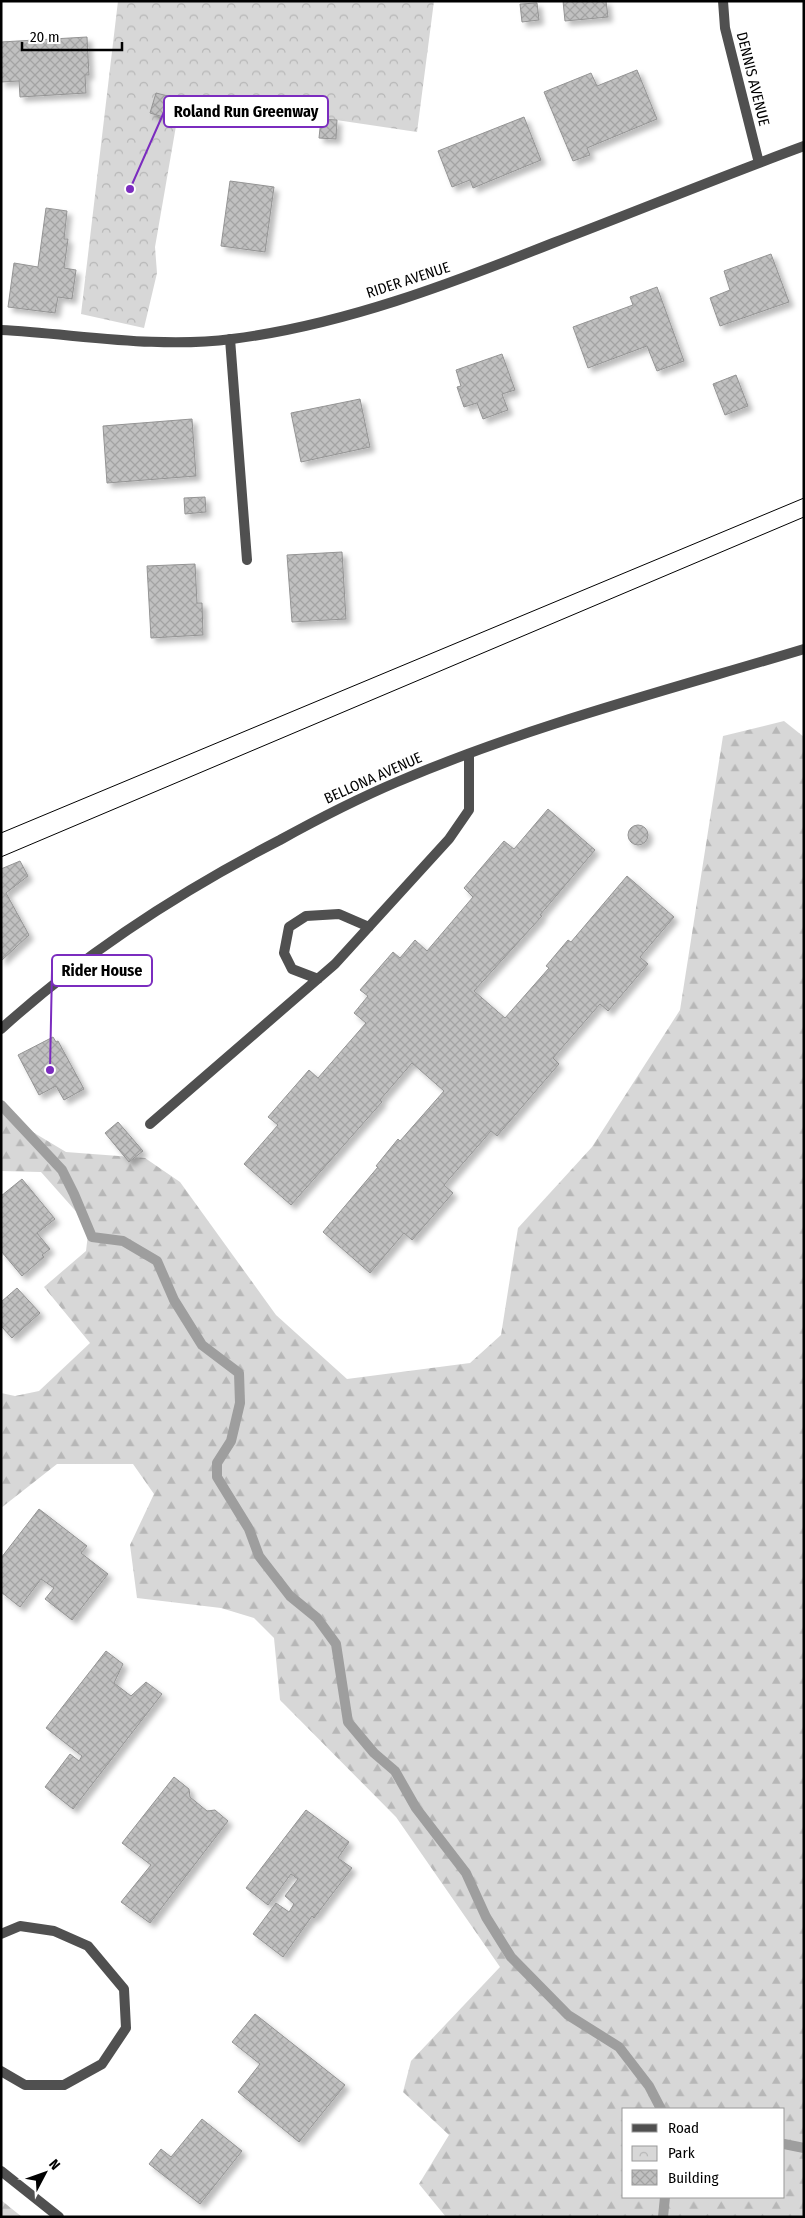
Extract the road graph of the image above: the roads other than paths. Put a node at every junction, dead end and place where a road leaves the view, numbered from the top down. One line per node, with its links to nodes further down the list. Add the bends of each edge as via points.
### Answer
1 (723, 1): 3 (street, DENNIS AVENUE, via 725,28)
2 (804, 146): 3 (street, RIDER AVENUE)
3 (759, 162): 5 (street, RIDER AVENUE, via 487,269 381,305 302,327)
4 (1, 330): 5 (street, RIDER AVENUE, via 174,342)
5 (230, 339): 6 (street)
6 (247, 560)
7 (804, 649): 8 (street, BELLONA AVENUE, via 560,722)
8 (469, 754): 9 (street, via 469,810 449,839); 11 (street, BELLONA AVENUE, via 396,782 237,862 152,912 77,965)
9 (369, 927): 10 (street); 10 (street, via 339,914 306,916 289,927 284,953 292,969)
10 (318, 979): 12 (street)
11 (1, 1029)
12 (150, 1124)
13 (1, 1934): 14 (street, via 20,1926 54,1931 88,1946 124,1989 126,2028 102,2064 64,2085 24,2085)
14 (1, 2071)
15 (1, 2171): 16 (street)
16 (59, 2217)

